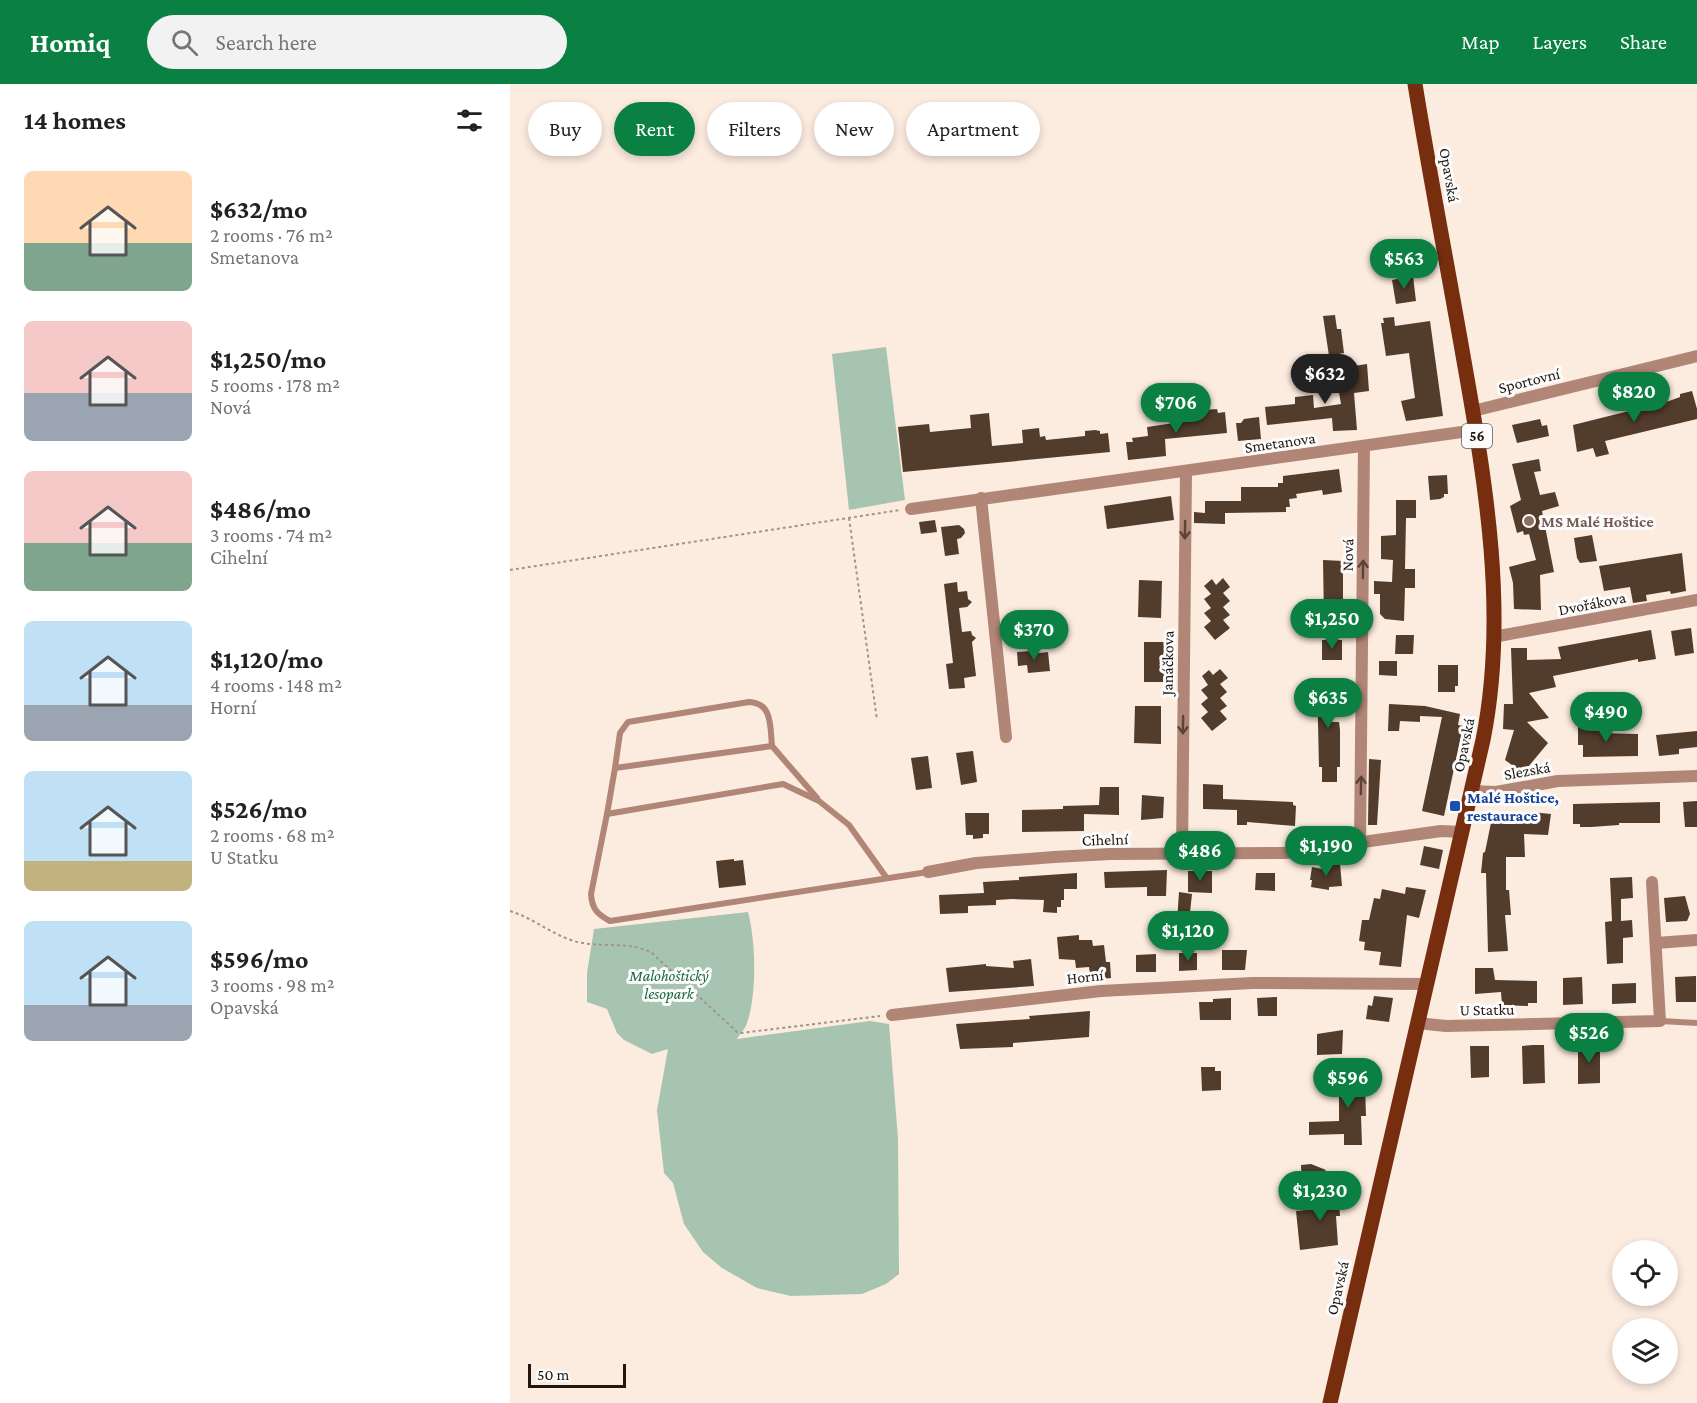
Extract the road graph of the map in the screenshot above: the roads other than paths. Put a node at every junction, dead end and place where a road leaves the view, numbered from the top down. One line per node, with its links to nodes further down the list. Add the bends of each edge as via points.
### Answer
1 (1415, 84): 3 (main road, Opavská / 56)
2 (1697, 356): 3 (street, Sportovní)
3 (1473, 411): 4 (main road, Opavská / 56)
4 (1476, 430): 5 (street, Smetanova); 10 (main road, Opavská / 56, via 1487,499)
5 (1364, 446): 6 (street, Smetanova); 19 (street, Nová, one-way to 5)
6 (1186, 472): 7 (street, Smetanova); 20 (street, Janáčkova, one-way to 20)
7 (981, 498): 8 (street, Smetanova); 11 (street)
8 (911, 509)
9 (1697, 600): 10 (street, Dvořákova)
10 (1493, 637): 15 (main road, Opavská / 56, via 1490,704)
11 (1006, 737)
12 (772, 746): 13 (lane); 13 (lane, via 764,706 749,702 628,722 620,733); 16 (lane)
13 (615, 768): 17 (lane)
14 (1697, 776): 15 (street, Slezská, via 1571,780 1496,792)
15 (1471, 791): 18 (main road, Opavská / 56)
16 (819, 801): 17 (lane, via 783,784); 22 (lane, via 849,825)
17 (607, 814): 22 (lane, via 591,894 598,914 610,921)
18 (1462, 832): 19 (street, Cihelní, via 1441,831); 26 (main road, Opavská / 56)
19 (1360, 843): 20 (street, Cihelní, via 1286,853)
20 (1182, 854): 21 (street, Cihelní, via 1028,859)
21 (928, 872): 22 (lane)
22 (886, 877)
23 (1652, 882): 25 (street)
24 (1697, 940): 25 (street)
25 (1656, 943): 28 (street)
26 (1426, 984): 27 (street, Horní, via 1252,983 1101,991); 29 (main road, Opavská / 56)
27 (892, 1015)
28 (1660, 1021): 29 (street, U Statku, via 1446,1026); 30 (lane)
29 (1417, 1023): 31 (main road, Opavská / 56)
30 (1697, 1023)
31 (1330, 1403)

